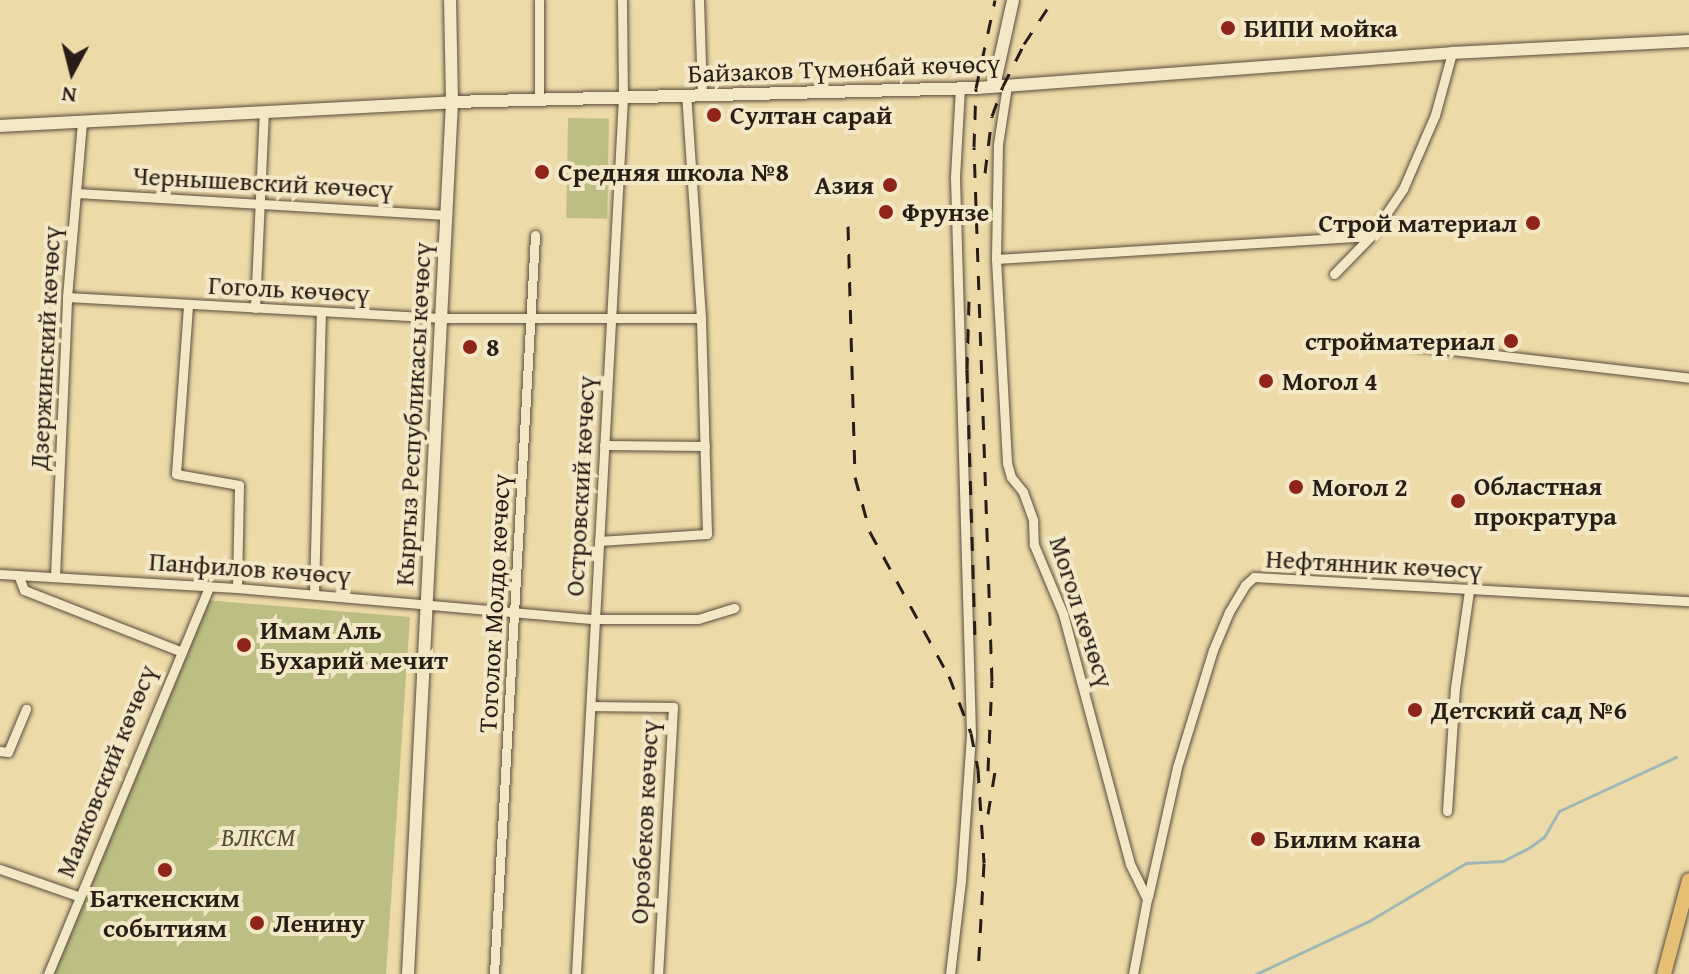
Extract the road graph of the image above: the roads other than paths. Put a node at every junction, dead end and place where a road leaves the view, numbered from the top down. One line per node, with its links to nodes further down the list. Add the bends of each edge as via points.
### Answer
1 (450, 0): 14 (main road, Кыргыз Республикасы көчөсү)
2 (539, 0): 13 (street)
3 (622, 0): 12 (street, Островский көчөсү)
4 (699, 0): 11 (street)
5 (1013, 0): 8 (main road)
6 (1689, 41): 7 (main road, Байзаков Түмөнбай көчөсү)
7 (1452, 53): 8 (main road, Байзаков Түмөнбай көчөсү); 22 (street, via 1435,115 1403,189)
8 (1000, 86): 9 (main road, Байзаков Түмөнбай көчөсү); 23 (street, Могол көчөсү)
9 (960, 88): 11 (main road, Байзаков Түмөнбай көчөсү); 64 (street, via 955,177 971,733)
10 (686, 95): 11 (main road, Байзаков Түмөнбай көчөсү); 12 (main road, Байзаков Түмөнбай көчөсү); 30 (street)
11 (702, 95)
12 (623, 98): 13 (main road, Байзаков Түмөнбай көчөсү); 31 (street, Островский көчөсү)
13 (539, 100): 14 (main road, Байзаков Түмөнбай көчөсү)
14 (452, 102): 15 (main road, Байзаков Түмөнбай көчөсү); 20 (main road, Кыргыз Республикасы көчөсү)
15 (264, 111): 16 (main road, Байзаков Түмөнбай көчөсү); 19 (street)
16 (82, 122): 17 (main road, Байзаков Түмөнбай көчөсү); 18 (street, Дзержинский көчөсү)
17 (0, 126)
18 (77, 193): 19 (street, Чернышевский көчөсү); 25 (street, Дзержинский көчөсү)
19 (261, 203): 20 (street, Чернышевский көчөсү); 27 (street)
20 (446, 215): 29 (main road, Кыргыз Республикасы көчөсү)
21 (535, 235): 32 (street, Тоголок Молдо көчөсү)
22 (1371, 236): 23 (street); 24 (street)
23 (996, 259): 58 (street, Могол көчөсү, via 1007,463 1033,520 1034,545 1063,614 1130,864)
24 (1334, 274)
25 (67, 297): 26 (street, Гоголь көчөсү); 39 (street, Дзержинский көчөсү)
26 (188, 306): 27 (street, Гоголь көчөсү); 42 (street, via 176,474 239,485)
27 (255, 308): 28 (street, Гоголь көчөсү)
28 (321, 312): 29 (street, Гоголь көчөсү); 44 (street)
29 (440, 318): 32 (street, Гоголь көчөсү); 46 (main road, Кыргыз Республикасы көчөсү)
30 (701, 318): 31 (street, Гоголь көчөсү); 36 (street)
31 (611, 319): 32 (street, Гоголь көчөсү); 35 (street, Островский көчөсү)
32 (533, 320): 48 (street, Тоголок Молдо көчөсү)
33 (1410, 345): 34 (street)
34 (1689, 378)
35 (604, 445): 36 (street); 37 (street, Островский көчөсү)
36 (705, 446): 37 (street, via 707,534)
37 (599, 541): 49 (street, Островский көчөсү)
38 (0, 574): 40 (street, Панфилов көчөсү)
39 (55, 576): 40 (street, Панфилов көчөсү); 41 (street, Панфилов көчөсү)
40 (19, 577): 50 (street, via 24,590)
41 (209, 587): 42 (street, Панфилов көчөсү); 50 (street, Маяковский көчөсү)
42 (237, 588): 44 (street, Панфилов көчөсү)
43 (1469, 591): 45 (street, Нефтянник көчөсү); 54 (street, via 1455,688); 58 (street, Нефтянник көчөсү, via 1254,577 1245,585 1213,650)
44 (314, 594): 46 (street, Панфилов көчөсү)
45 (1689, 601)
46 (424, 604): 48 (street, Панфилов көчөсү); 60 (main road, Кыргыз Республикасы көчөсү)
47 (734, 608): 49 (street, Панфилов көчөсү, via 698,619)
48 (516, 613): 49 (street, Панфилов көчөсү); 61 (street, Тоголок Молдо көчөсү)
49 (594, 619): 51 (street, Островский көчөсү)
50 (180, 651): 57 (street, Маяковский көчөсү)
51 (591, 706): 62 (street, Островский көчөсү); 63 (street, Орозбеков көчөсү, via 673,707)
52 (26, 709): 53 (street, via 8,752)
53 (0, 751)
54 (1447, 811)
55 (0, 869): 57 (street)
56 (1689, 880): 66 (main road)
57 (78, 896): 59 (street, Маяковский көчөсү)
58 (1147, 899): 65 (street)
59 (48, 974)
60 (408, 974)
61 (494, 974)
62 (576, 974)
63 (658, 974)
64 (950, 974)
65 (1133, 974)
66 (1664, 974)

